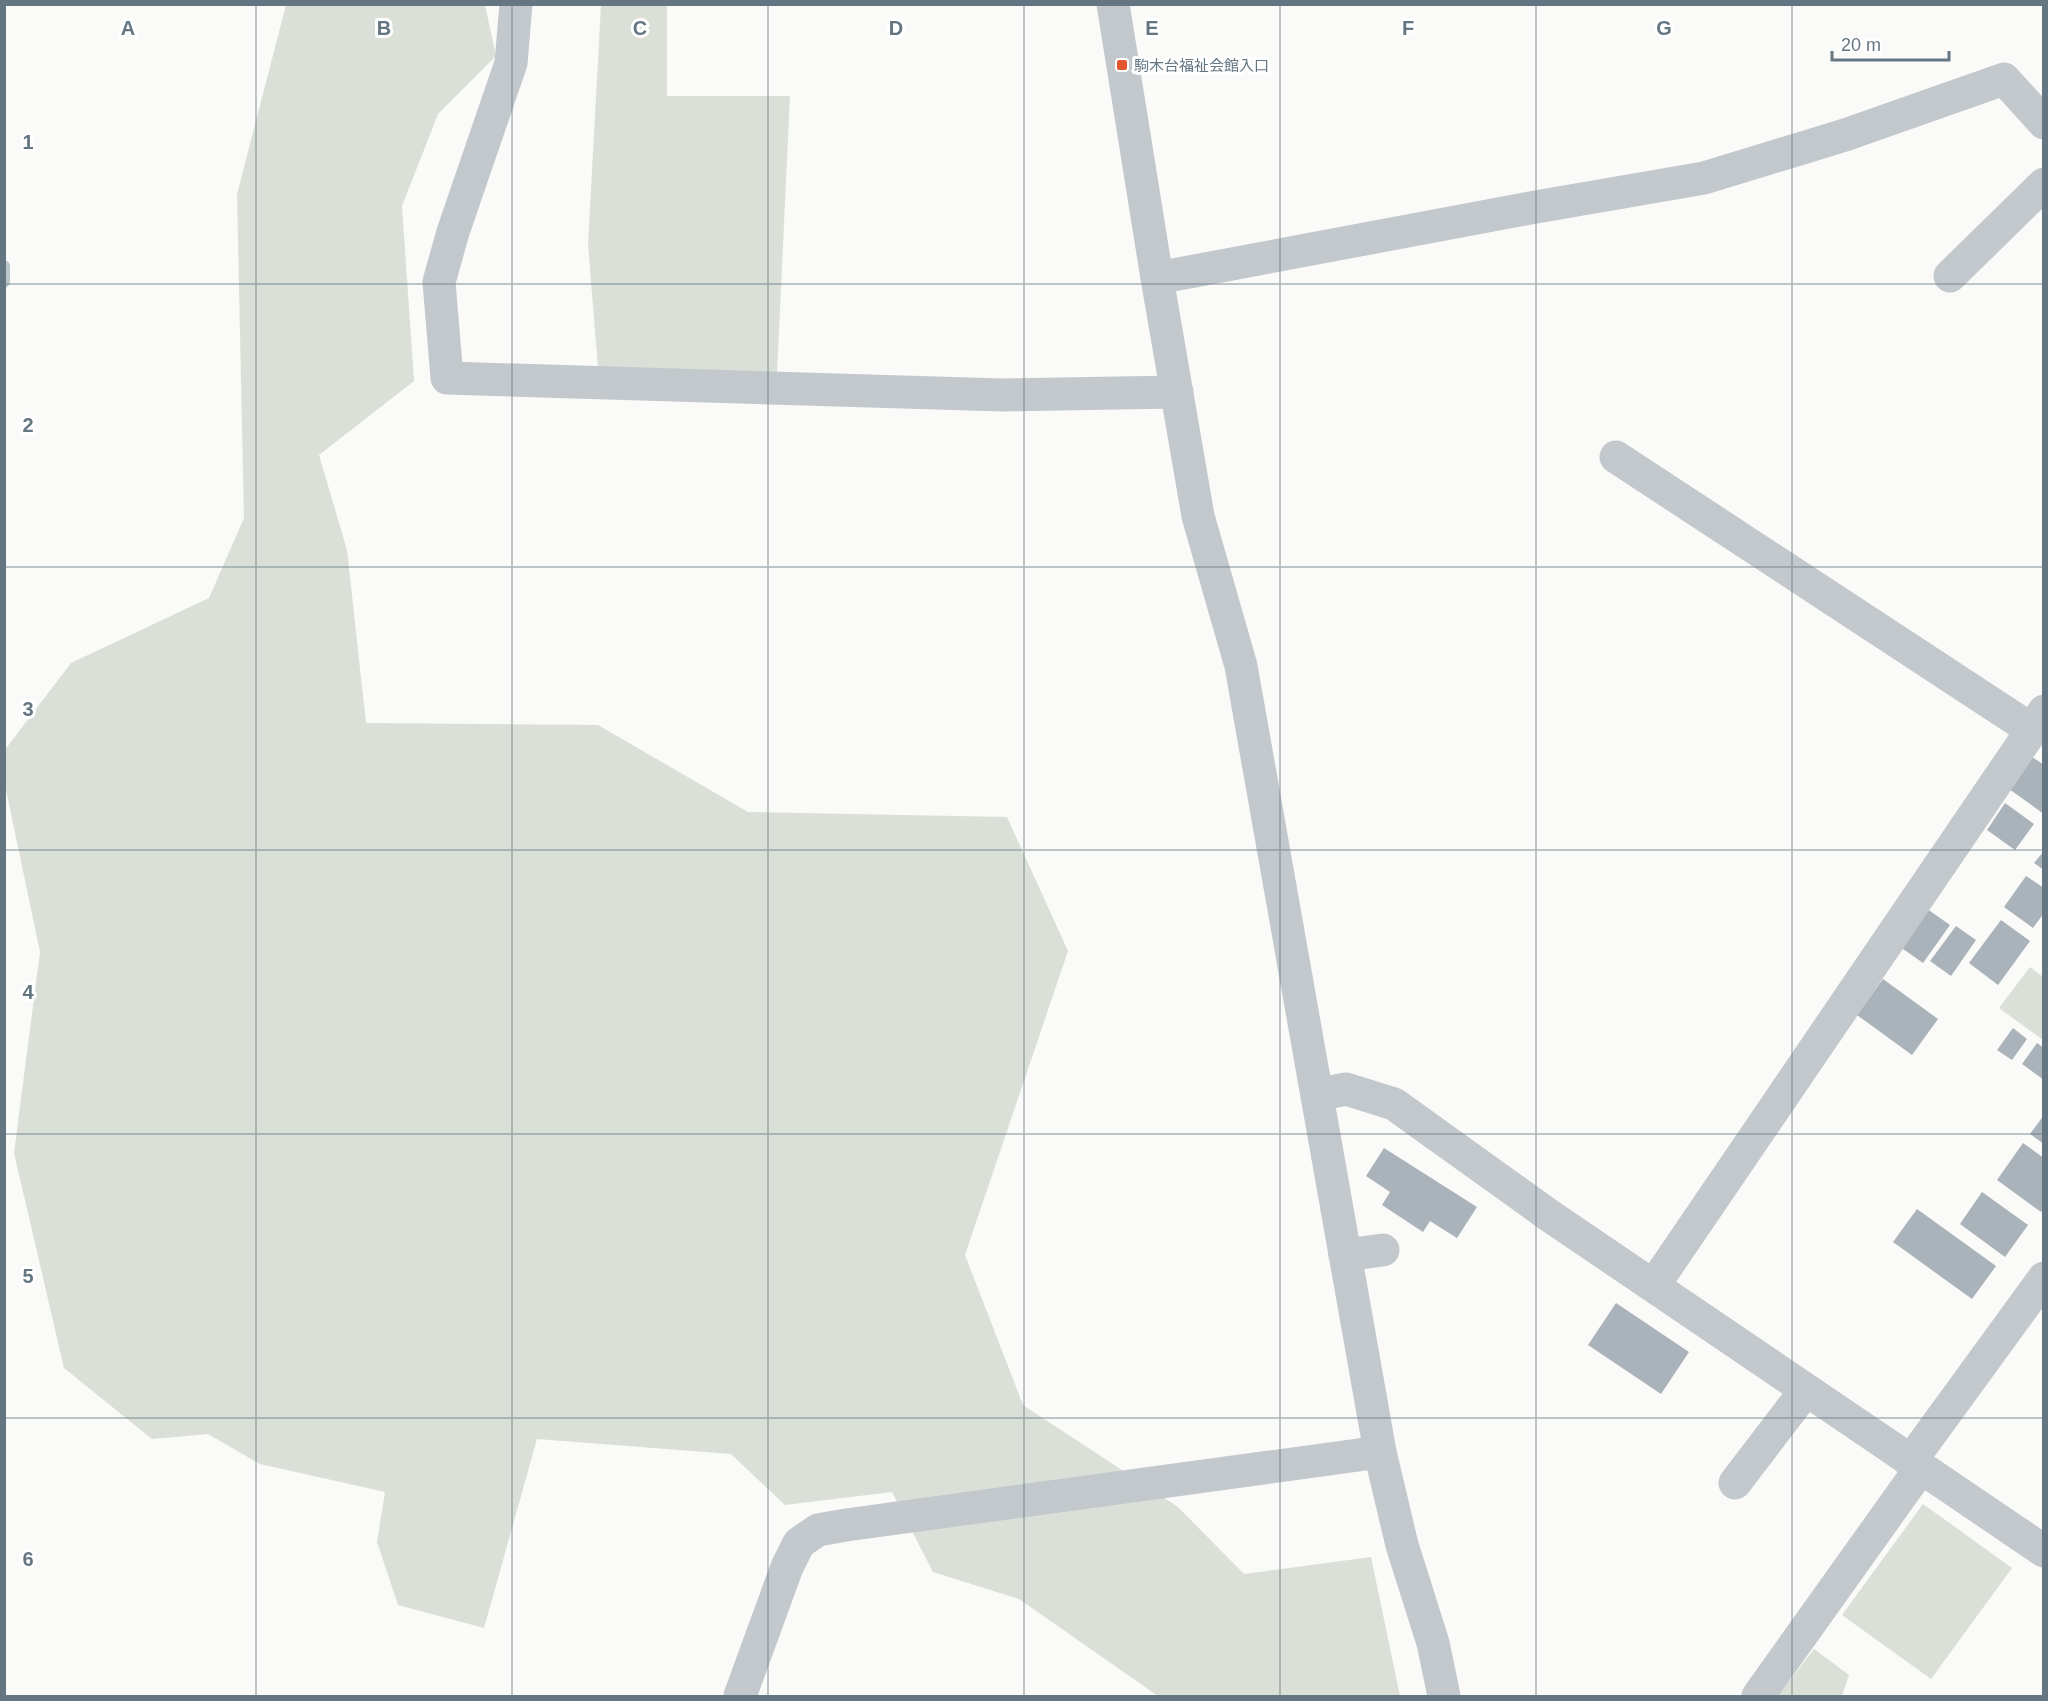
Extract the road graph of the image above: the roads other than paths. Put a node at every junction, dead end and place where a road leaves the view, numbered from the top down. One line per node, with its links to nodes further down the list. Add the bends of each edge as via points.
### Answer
1 (516, 4): 7 (street, via 511,63 439,282 447,378 1002,394)
2 (1113, 4): 6 (street)
3 (2039, 110): 6 (street, via 2004,79 1845,135 1704,178)
4 (2043, 184): 5 (street)
5 (1950, 276)
6 (1157, 278): 7 (street)
7 (1177, 392): 10 (street, via 1198,516 1241,666)
8 (1616, 457): 9 (street)
9 (2038, 720): 14 (street)
10 (1317, 1095): 12 (street); 14 (street, via 1346,1089 1394,1104 1544,1225)
11 (1383, 1250): 12 (street)
12 (1345, 1255): 16 (street)
13 (2043, 1278): 17 (street)
14 (1654, 1285): 15 (street)
15 (1806, 1390): 17 (street); 18 (street)
16 (1380, 1452): 20 (street, via 818,1530 799,1543 787,1567); 21 (street)
17 (1915, 1466): 19 (street); 22 (street)
18 (1735, 1483)
19 (2043, 1551)
20 (740, 1696)
21 (1444, 1696)
22 (1758, 1696)

